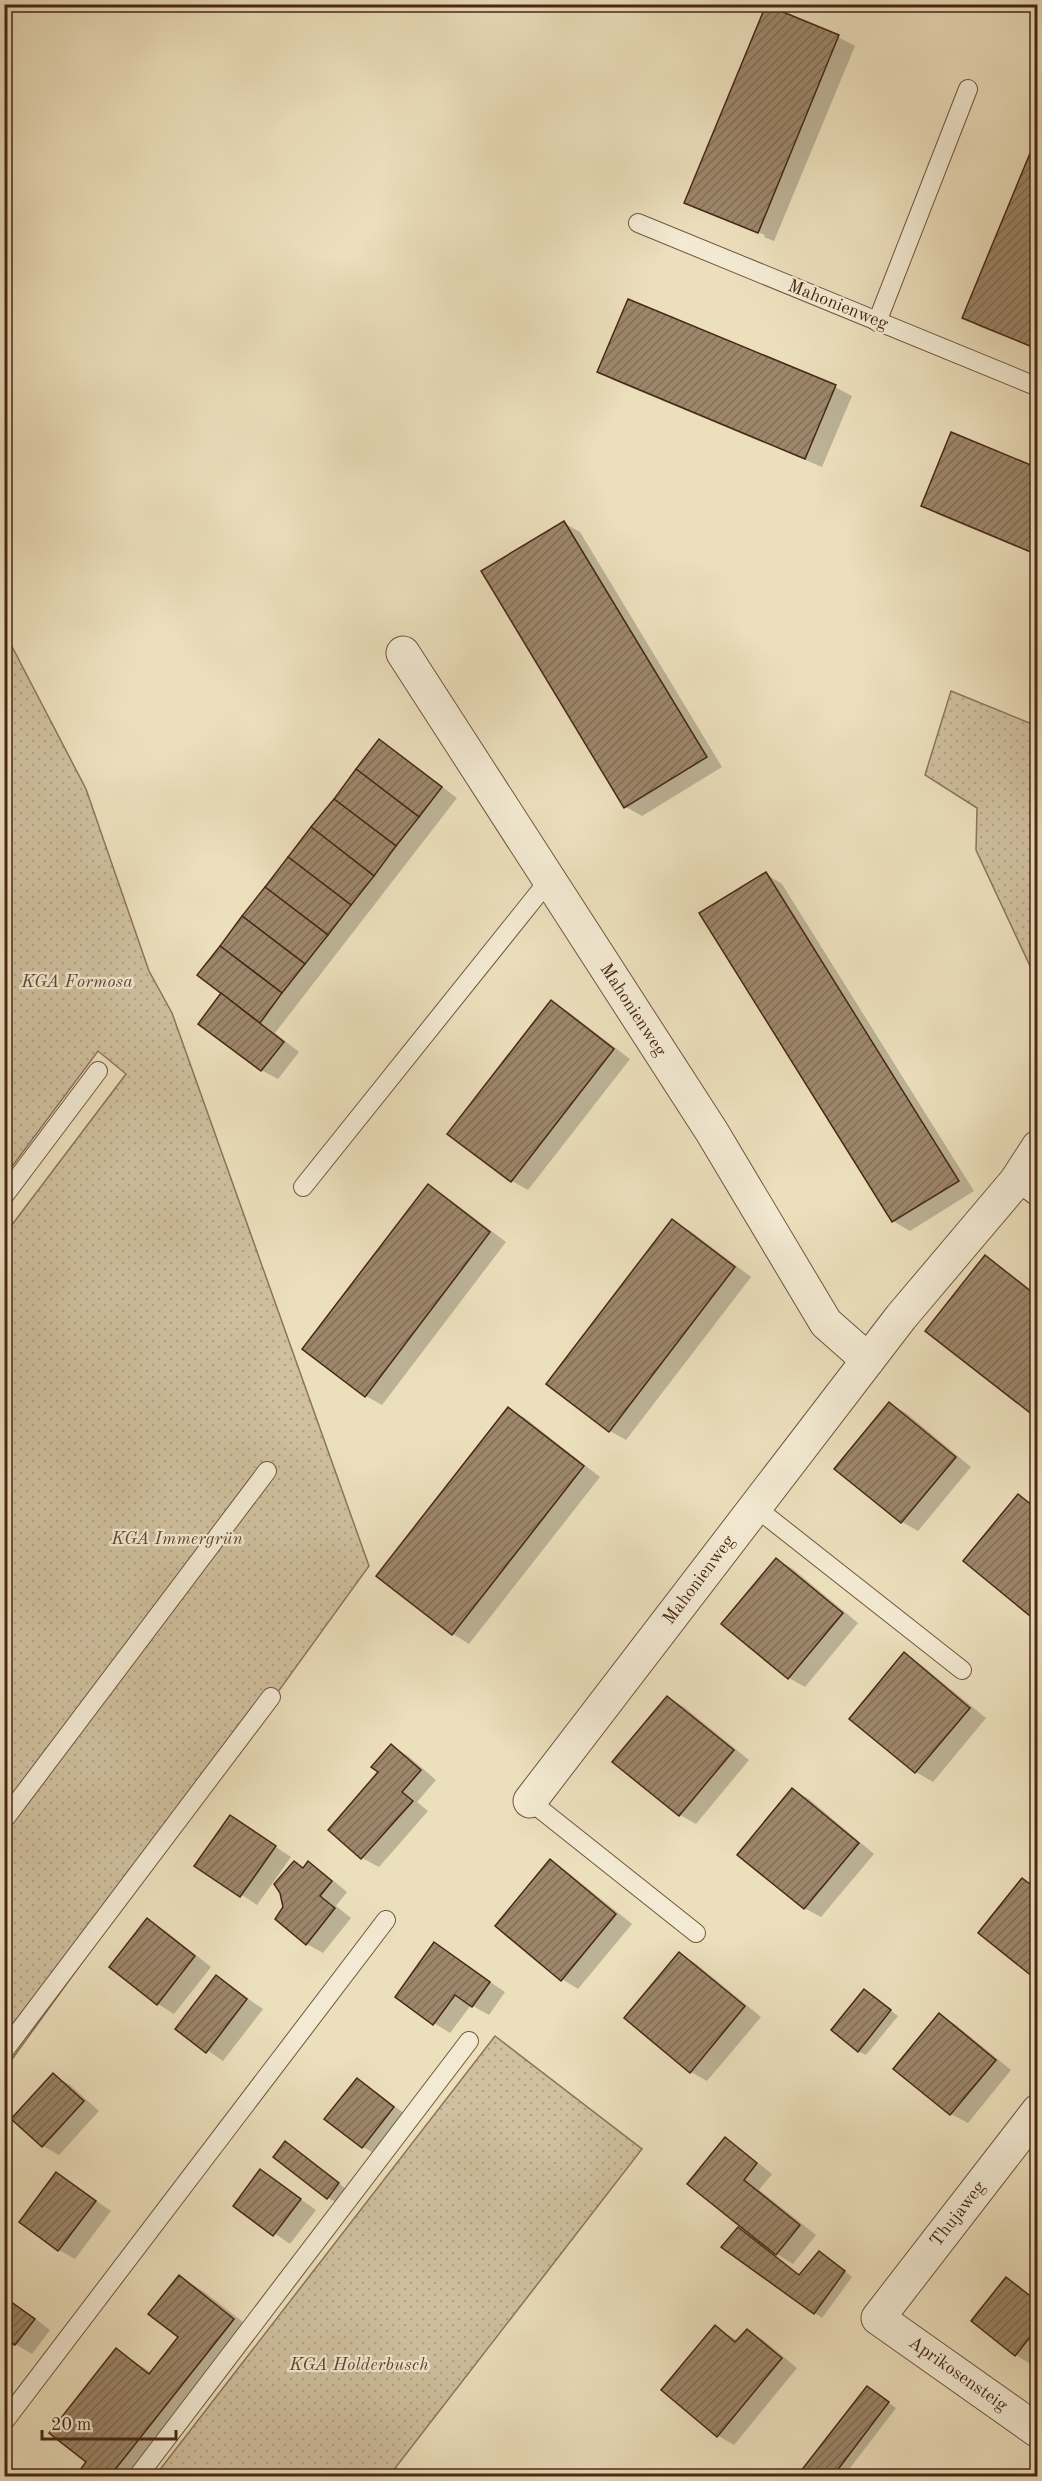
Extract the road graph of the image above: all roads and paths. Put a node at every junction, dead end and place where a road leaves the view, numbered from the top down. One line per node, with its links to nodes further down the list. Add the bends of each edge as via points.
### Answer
1 (968, 89): 3 (lane)
2 (639, 223): 3 (lane, Mahonienweg)
3 (877, 322): 4 (lane, Mahonienweg)
4 (1038, 387)
5 (403, 653): 6 (street, Mahonienweg)
6 (549, 880): 9 (lane); 12 (street, Mahonienweg, via 712,1132 826,1323)
7 (98, 1071): 11 (lane)
8 (1038, 1147): 10 (street, Mahonienweg)
9 (303, 1187)
10 (1027, 1190): 12 (street, Mahonienweg, via 900,1317)
11 (4, 1196)
12 (868, 1360): 14 (street, Mahonienweg)
13 (267, 1471): 18 (lane)
14 (755, 1507): 15 (lane); 17 (street, Mahonienweg)
15 (963, 1670)
16 (271, 1697): 22 (lane)
17 (530, 1801): 20 (lane)
18 (4, 1820)
19 (386, 1920): 25 (lane)
20 (696, 1933)
21 (469, 2042): 27 (lane)
22 (4, 2051)
23 (1038, 2111): 24 (street, Thujaweg)
24 (878, 2318): 26 (street, Aprikosensteig)
25 (4, 2422)
26 (1038, 2431)
27 (138, 2476)

